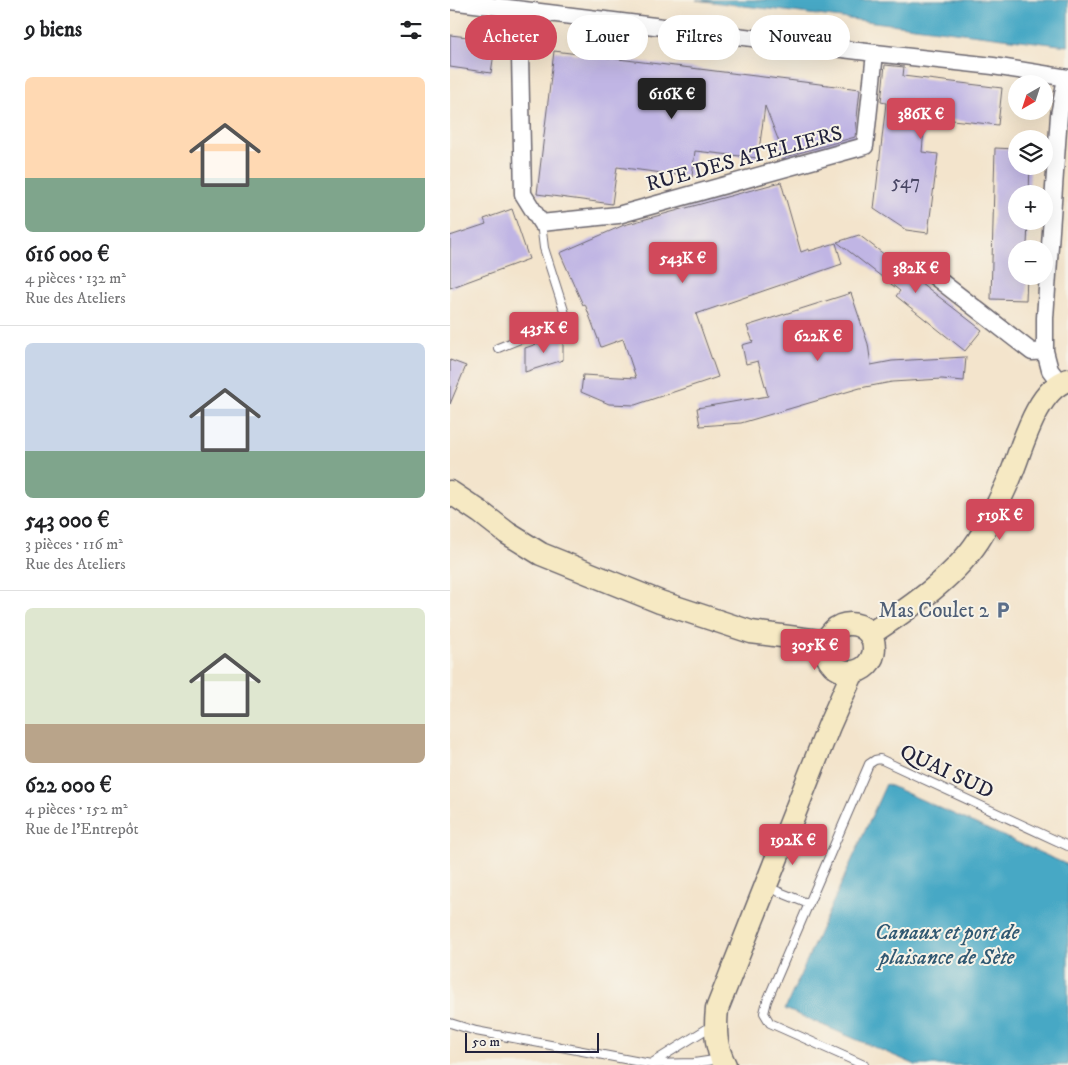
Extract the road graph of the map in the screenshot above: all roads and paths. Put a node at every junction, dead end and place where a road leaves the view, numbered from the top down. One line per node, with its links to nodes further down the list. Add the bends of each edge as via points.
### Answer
1 (450, 1): 2 (street)
2 (519, 10): 3 (street); 5 (street, via 522,194)
3 (875, 54): 4 (street, via 993,66); 5 (street, RUE DES ATELIERS, via 865,146 618,215)
4 (1067, 78): 8 (street, via 1059,115)
5 (541, 222): 7 (lane, via 544,248 567,320)
6 (916, 263): 8 (street, via 1032,352)
7 (498, 348)
8 (1045, 351): 9 (street, via 1050,370)
9 (1064, 381): 11 (street, via 1048,394 1036,414 1008,482 976,544 952,572 905,611)
10 (450, 492): 12 (street, via 541,554 660,602 751,632)
11 (870, 634): 12 (street, via 855,624 846,624 838,627); 13 (street, via 874,653 870,662)
12 (827, 642): 13 (street, via 830,660 844,671)
13 (853, 672): 15 (street)
14 (1068, 846): 16 (lane, QUAI SUD, via 880,758 869,764)
15 (764, 886): 16 (lane); 18 (street, via 717,1009)
16 (809, 904): 21 (lane, via 764,1013 770,1024)
17 (450, 1023): 20 (lane, via 476,1031)
18 (715, 1023): 19 (street, via 716,1042); 20 (lane)
19 (724, 1062): 20 (lane)
20 (651, 1064)
21 (864, 1065)

